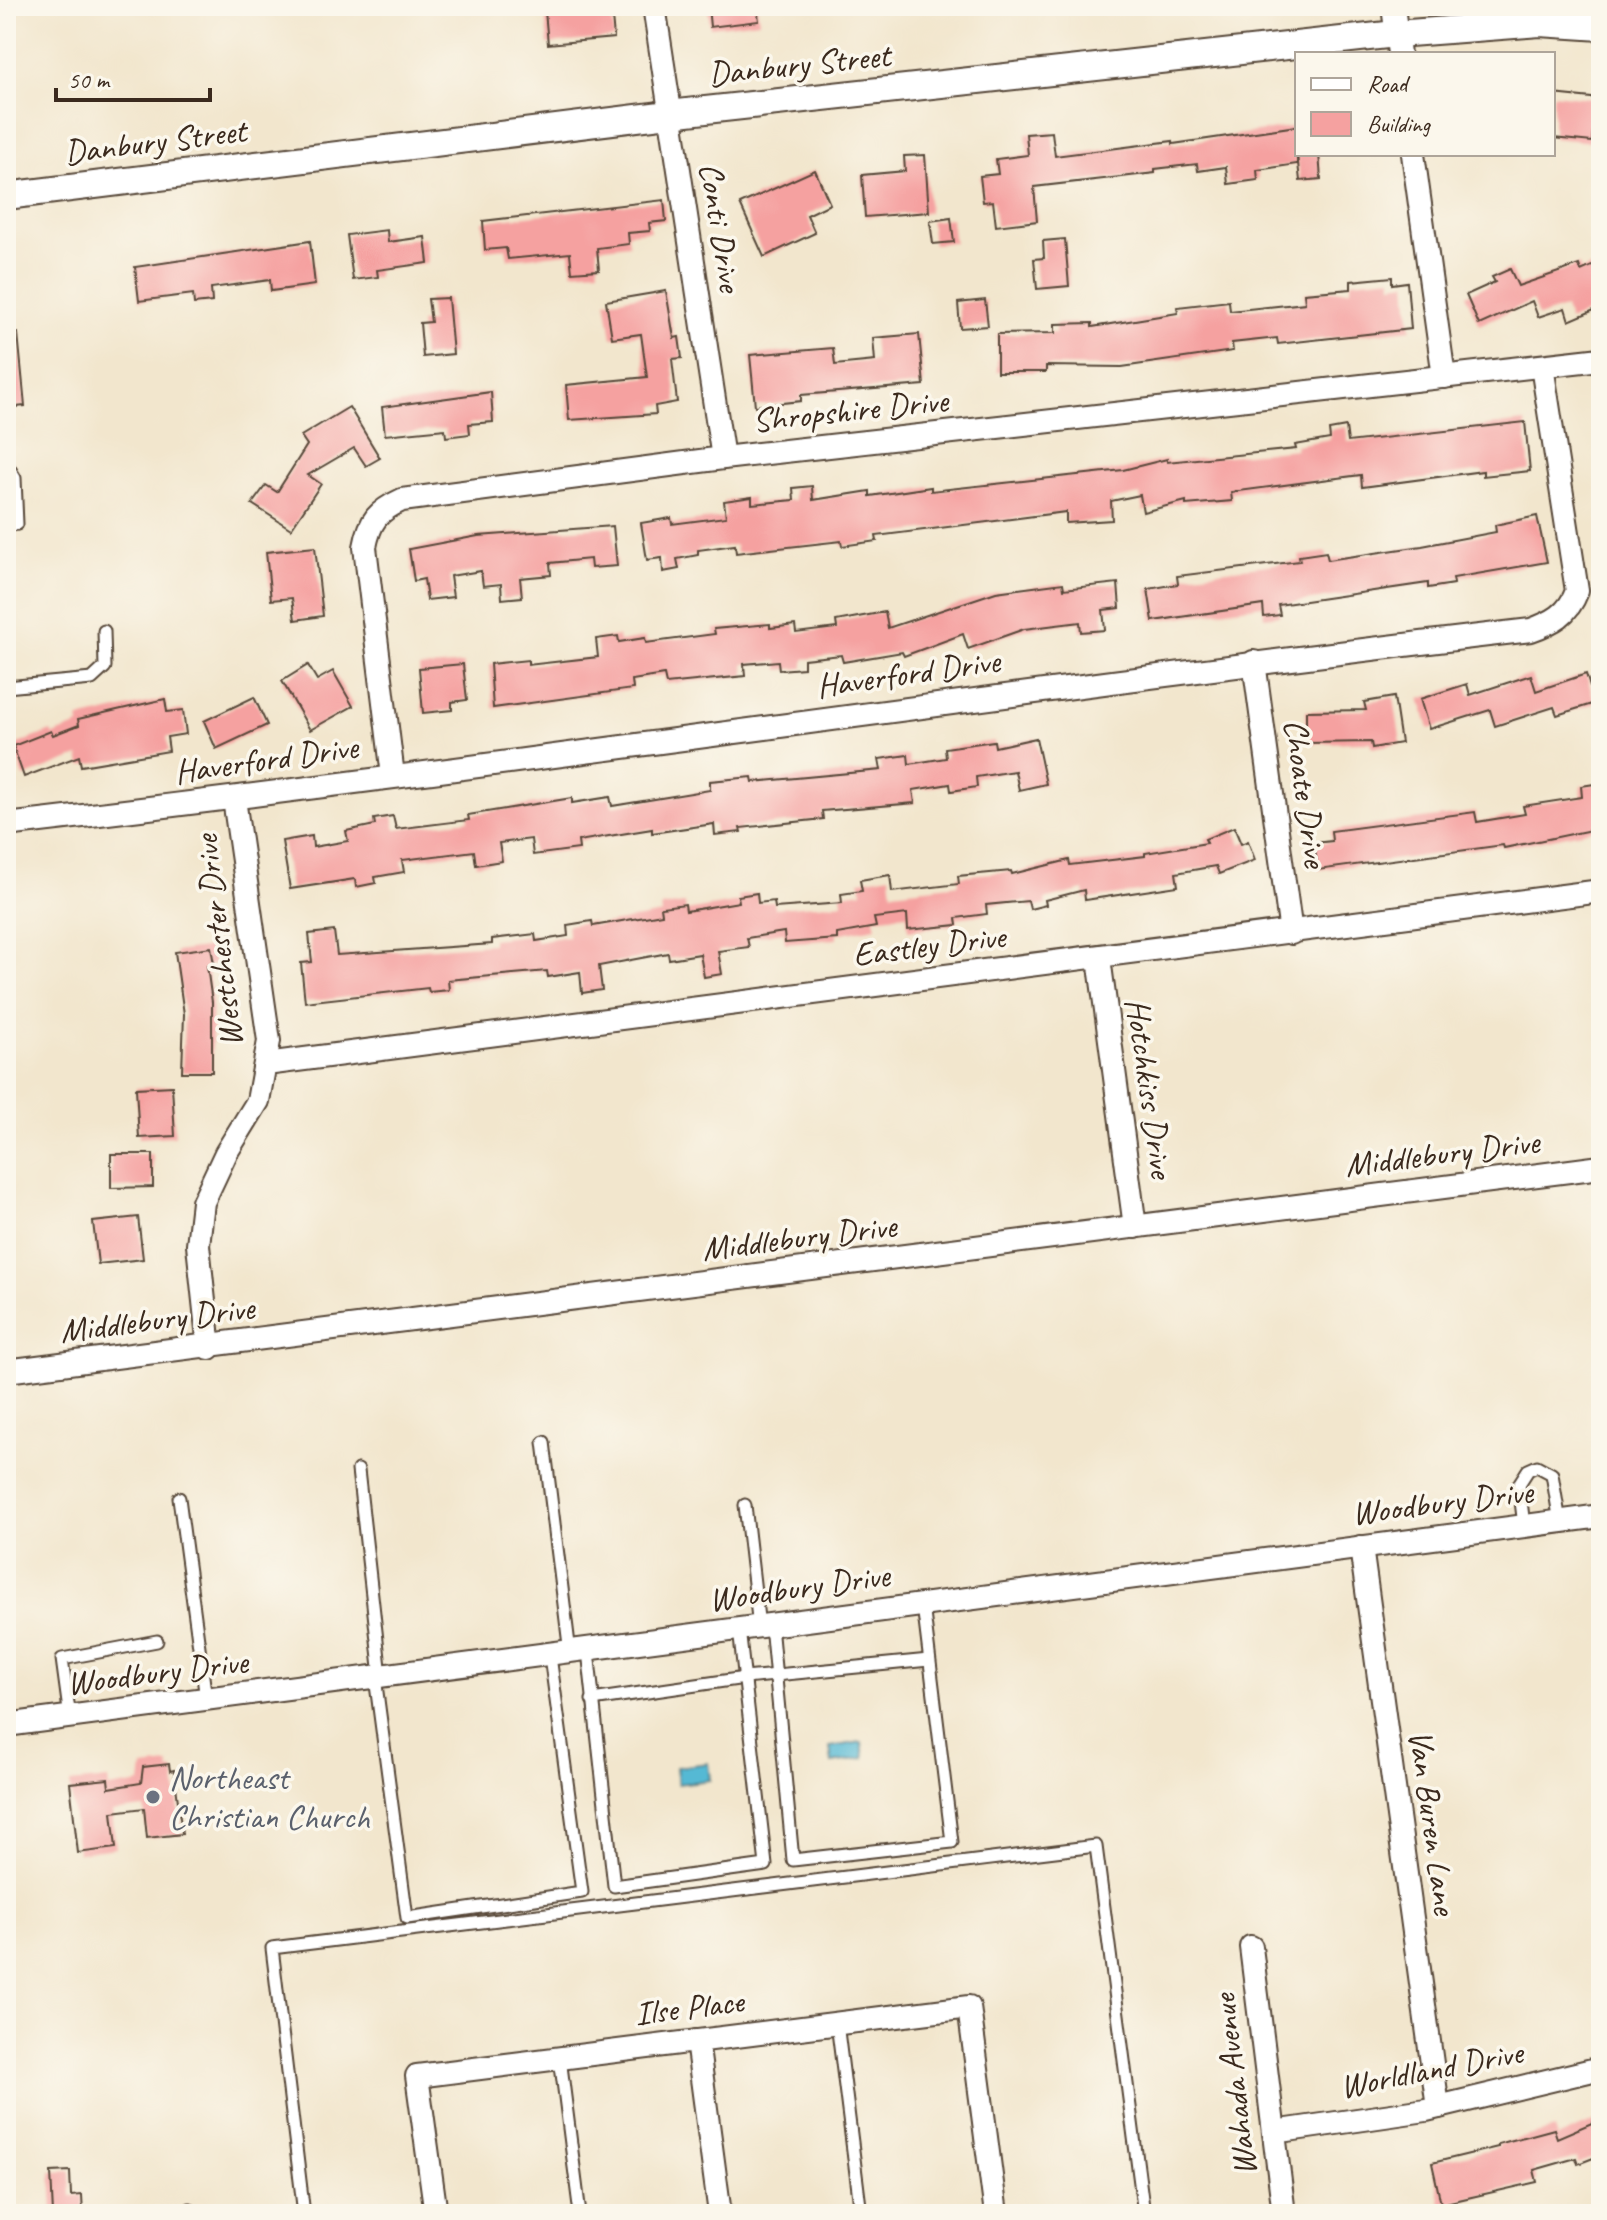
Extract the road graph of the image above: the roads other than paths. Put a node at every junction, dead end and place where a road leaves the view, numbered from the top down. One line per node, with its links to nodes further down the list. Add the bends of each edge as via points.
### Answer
1 (654, 6): 7 (street, Conti Drive)
2 (1393, 6): 4 (street)
3 (1601, 27): 4 (street, Danbury Street, via 1540,23)
4 (1398, 44): 5 (street, Danbury Street)
5 (1315, 52)
6 (1295, 54): 7 (street, Danbury Street)
7 (669, 114): 9 (street, Danbury Street); 13 (street, Conti Drive)
8 (1413, 156): 12 (street)
9 (6, 196)
10 (1601, 359): 11 (street, Shropshire Drive)
11 (1542, 366): 12 (street, Shropshire Drive); 18 (street, Haverford Drive, via 1577,591 1557,620 1531,630)
12 (1444, 377): 13 (street, Shropshire Drive)
13 (723, 458): 20 (street, Shropshire Drive, via 402,500 378,511 365,547)
14 (6, 463): 15 (lane)
15 (10, 479): 16 (lane, via 17,524)
16 (6, 526)
17 (104, 631): 19 (lane, via 105,667 92,679)
18 (1254, 662): 20 (street, Haverford Drive); 24 (street, Choate Drive)
19 (6, 687)
20 (393, 776): 21 (street, Haverford Drive)
21 (234, 799): 22 (street, Haverford Drive); 26 (street, Westchester Drive, via 269,1041)
22 (6, 825)
23 (1601, 891): 24 (street, Eastley Drive)
24 (1291, 933): 25 (street, Eastley Drive)
25 (1099, 958): 26 (street, Eastley Drive); 28 (street, Hotchkiss Drive)
26 (266, 1064): 29 (street, Westchester Drive, via 258,1101 203,1202 198,1245)
27 (1601, 1167): 28 (street, Middlebury Drive)
28 (1135, 1227): 29 (street, Middlebury Drive)
29 (209, 1348): 30 (street, Middlebury Drive)
30 (6, 1371)
31 (544, 1442): 42 (lane)
32 (358, 1470): 45 (lane)
33 (179, 1498): 47 (lane)
34 (745, 1505): 40 (lane)
35 (1601, 1516): 36 (street, Woodbury Drive)
36 (1560, 1522): 37 (street, Woodbury Drive); 37 (lane, via 1552,1474 1537,1466 1519,1484)
37 (1524, 1526): 38 (street, Woodbury Drive)
38 (1361, 1547): 39 (street, Woodbury Drive); 56 (street, Van Buren Lane)
39 (923, 1605): 40 (street, Woodbury Drive); 43 (lane)
40 (756, 1627): 42 (street, Woodbury Drive); 44 (lane); 46 (lane)
41 (157, 1641): 49 (lane, via 62,1659)
42 (570, 1653): 45 (street, Woodbury Drive); 45 (lane, via 582,1892 407,1918); 48 (lane)
43 (929, 1660): 44 (lane); 44 (lane, via 952,1842 793,1860)
44 (774, 1675): 46 (lane)
45 (378, 1676): 47 (street, Woodbury Drive)
46 (745, 1678): 48 (lane); 48 (lane, via 766,1865 614,1886)
47 (206, 1699): 49 (street, Woodbury Drive)
48 (592, 1700)
49 (70, 1718): 50 (street, Woodbury Drive)
50 (6, 1725)
51 (1251, 1947): 57 (street, Wahada Avenue)
52 (837, 2023): 53 (street, Ilse Place); 64 (lane); 65 (street, Ilse Place, via 969,2007)
53 (697, 2041): 54 (street, Ilse Place); 63 (street)
54 (560, 2058): 61 (street, Ilse Place, via 417,2076); 62 (lane)
55 (1601, 2068): 56 (street, Worldland Drive)
56 (1438, 2107): 57 (street, Worldland Drive)
57 (1274, 2132): 67 (street, Wahada Avenue)
58 (183, 2214): 59 (lane, via 190,2209)
59 (203, 2214)
60 (304, 2214): 66 (lane, via 272,1948 1096,1846)
61 (436, 2214)
62 (580, 2214)
63 (720, 2214)
64 (861, 2214)
65 (996, 2214)
66 (1144, 2214)
67 (1284, 2214)

